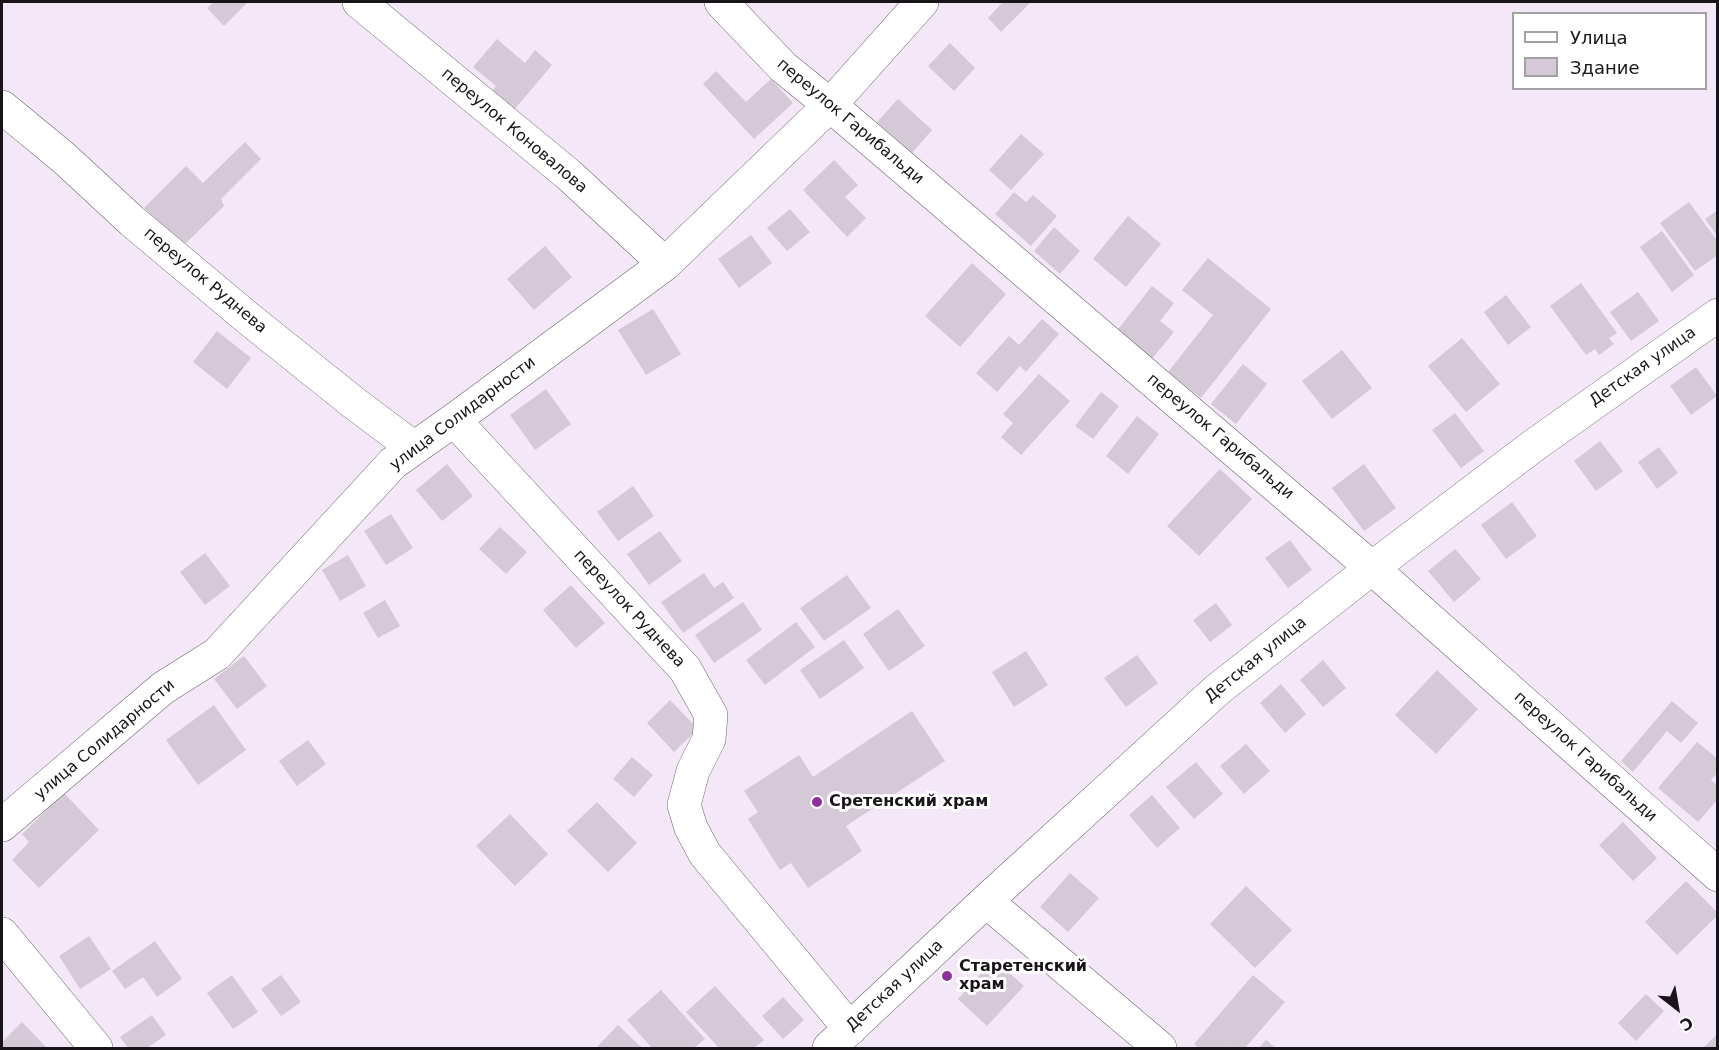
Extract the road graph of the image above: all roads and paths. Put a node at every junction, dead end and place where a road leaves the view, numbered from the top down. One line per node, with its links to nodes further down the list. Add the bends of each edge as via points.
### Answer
1 (359, 2): 6 (street, переулок Коновалова, via 569,175)
2 (721, 2): 4 (street, переулок Гарибальди, via 783,67)
3 (922, 2): 4 (street, улица Солидарности)
4 (830, 105): 6 (street, улица Солидарности); 10 (street, переулок Гарибальди)
5 (2, 107): 9 (street, переулок Руднева, via 249,319)
6 (665, 264): 8 (street, улица Солидарности)
7 (1718, 315): 10 (street, Детская улица, via 1533,446)
8 (454, 420): 9 (street, улица Солидарности); 15 (street, переулок Руднева, via 685,669 711,715 709,739 693,771 684,805 691,828 705,854)
9 (414, 448): 11 (street, улица Солидарности, via 393,463 217,654 163,688)
10 (1372, 568): 12 (street, переулок Гарибальди); 13 (street, Детская улица, via 1217,690)
11 (2, 825)
12 (1718, 875)
13 (986, 901): 15 (street, Детская улица); 17 (street)
14 (2, 934): 16 (street)
15 (839, 1039)
16 (96, 1048)
17 (1160, 1048)

